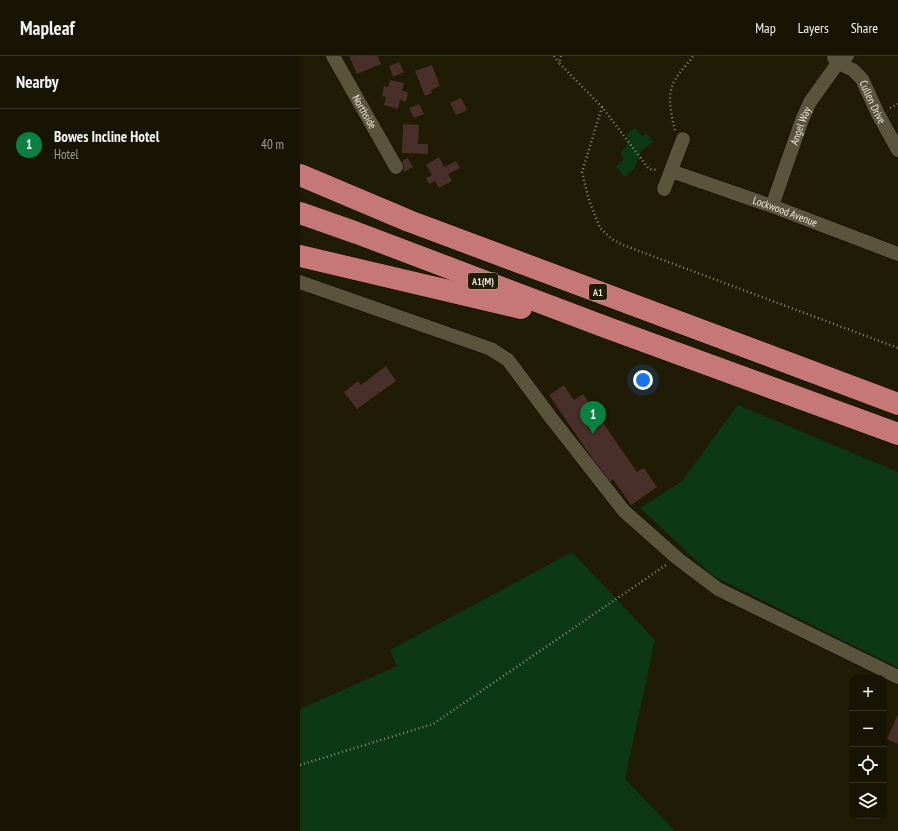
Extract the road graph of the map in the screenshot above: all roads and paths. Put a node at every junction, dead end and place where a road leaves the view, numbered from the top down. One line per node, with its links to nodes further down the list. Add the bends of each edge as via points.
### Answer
1 (333, 56): 10 (street, Northside)
2 (554, 56): 6 (path)
3 (561, 56): 6 (path)
4 (693, 56): 8 (path, via 675,79 670,91 670,110 676,132)
5 (839, 58): 9 (street, Cullen Drive, via 862,79); 14 (street, Angel Way, via 810,102)
6 (559, 63): 7 (path)
7 (602, 106): 11 (path, via 649,169); 20 (path, via 582,172 600,228 612,238)
8 (683, 139): 11 (street)
9 (898, 150)
10 (396, 167)
11 (671, 171): 13 (street); 14 (street, Lockwood Avenue)
12 (300, 175): 21 (highway, A1, via 409,221)
13 (664, 189)
14 (772, 206): 16 (street, Lockwood Avenue)
15 (300, 213): 19 (highway, A1(M))
16 (898, 252)
17 (300, 256): 19 (highway)
18 (300, 282): 23 (street, via 491,349 508,360 624,511)
19 (608, 328): 22 (highway)
20 (898, 348)
21 (898, 404)
22 (898, 434)
23 (676, 558): 24 (street, via 718,589); 25 (path, via 433,724)
24 (898, 677)
25 (300, 765)

